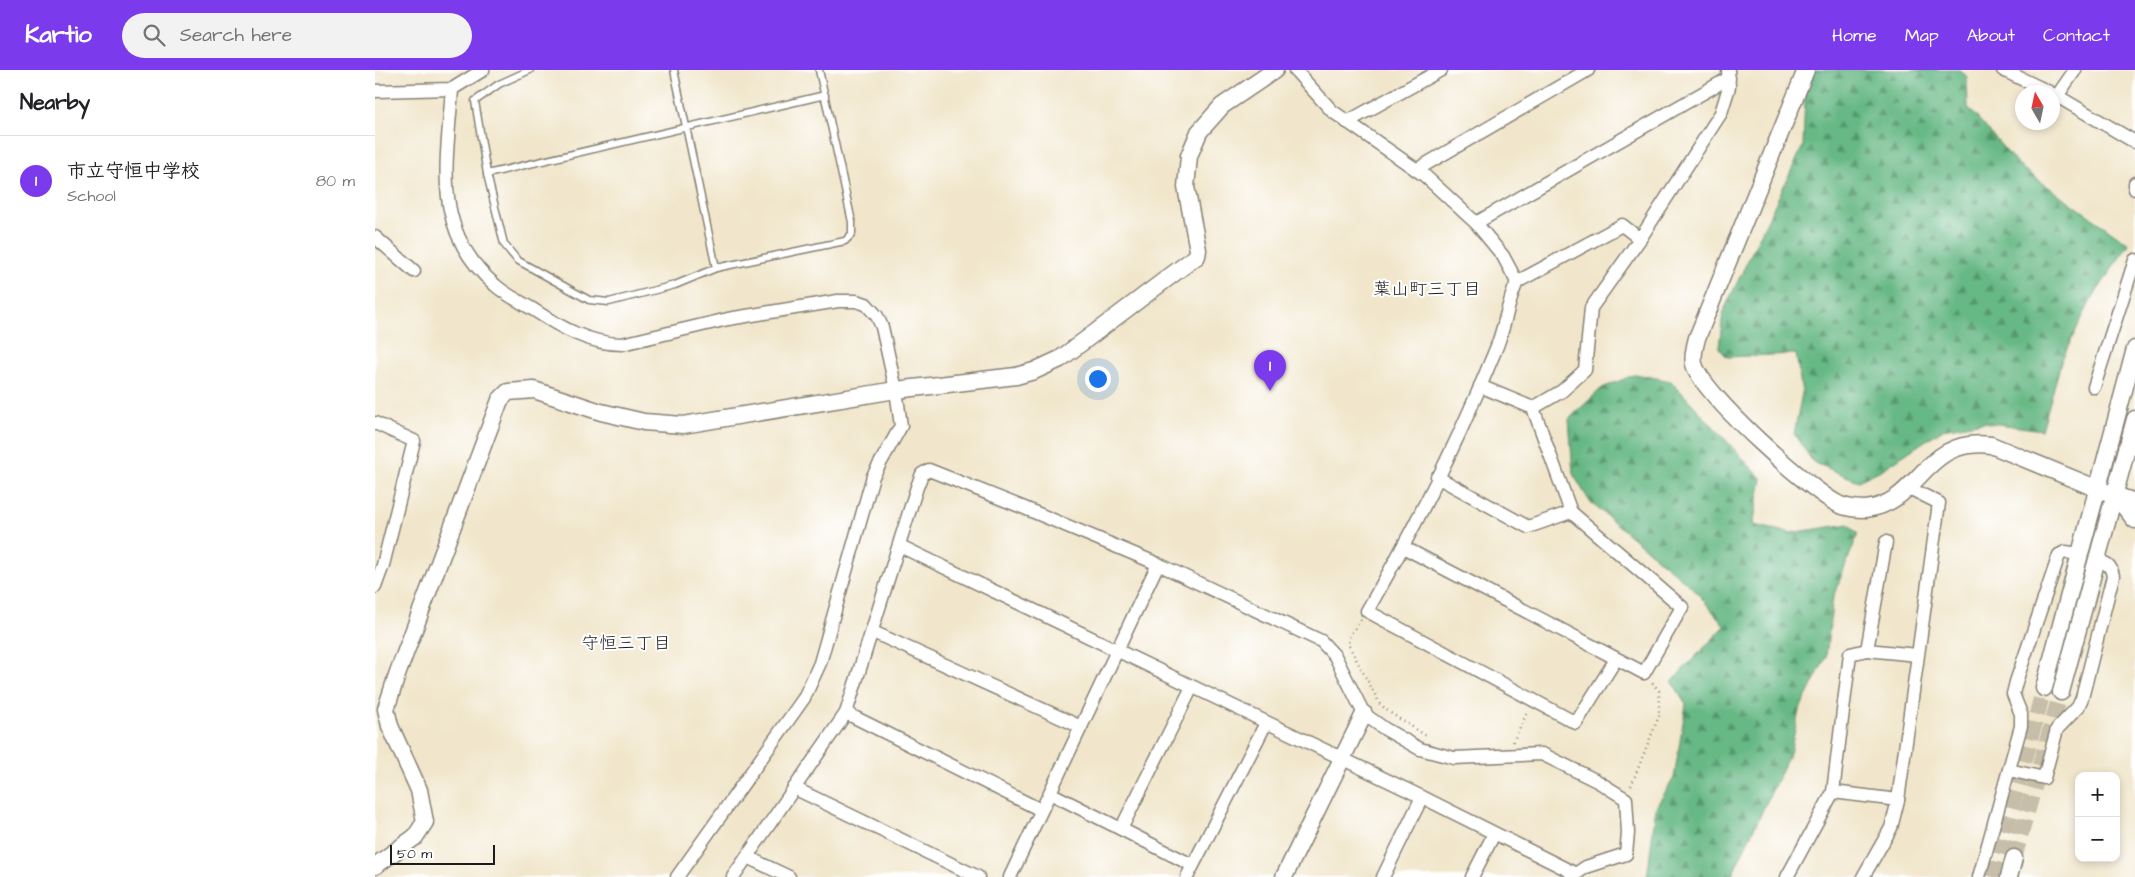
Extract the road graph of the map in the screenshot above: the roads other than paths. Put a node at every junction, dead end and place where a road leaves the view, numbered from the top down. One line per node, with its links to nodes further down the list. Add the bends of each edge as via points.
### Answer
1 (483, 70): 15 (street)
2 (530, 70): 23 (lane, via 499,84 475,101)
3 (674, 70): 20 (lane)
4 (1275, 70): 36 (street, via 1222,106 1199,132 1189,156 1186,187 1198,250 1192,261 1060,359 1034,371)
5 (1295, 70): 19 (street, via 1323,103)
6 (1441, 70): 19 (street)
7 (1588, 70): 22 (street)
8 (1806, 70): 41 (street, via 1697,338 1694,364 1713,395 1782,461 1840,505 1879,507 1893,501)
9 (2003, 70): 13 (street)
10 (2075, 70): 14 (street)
11 (818, 72): 17 (lane)
12 (1729, 74): 26 (street); 28 (street, via 1729,87 1721,113)
13 (2034, 85)
14 (2060, 86)
15 (452, 89): 16 (street); 36 (street, via 446,186 449,208 461,242 476,266 496,286 584,337 608,344 621,344 728,319 856,301 866,304 883,327)
16 (375, 91)
17 (825, 95): 20 (lane); 30 (lane, via 852,234 845,241)
18 (2060, 98): 21 (street)
19 (1347, 122): 22 (street)
20 (687, 128): 23 (lane); 30 (lane)
21 (2135, 142)
22 (1416, 170): 26 (street)
23 (487, 174): 30 (lane, via 504,244 517,260 589,300 609,302 675,285)
24 (2135, 183): 25 (street)
25 (2135, 189)
26 (1476, 223): 32 (street, via 1503,256)
27 (375, 236): 31 (street)
28 (1640, 239): 32 (street, via 1622,225); 37 (street, via 1591,308 1585,370 1562,391)
29 (2135, 260): 35 (street)
30 (716, 268)
31 (414, 271)
32 (1517, 282): 34 (street)
33 (2135, 349): 42 (street)
34 (1480, 386): 37 (street); 40 (street)
35 (2094, 387)
36 (896, 390): 78 (street, via 683,425 644,422 601,412 534,390 508,392 501,400 386,709 390,726 419,790 425,822 415,837); 80 (street, via 901,426 873,476 820,663 804,698)
37 (1533, 408): 44 (street)
38 (2135, 419): 42 (street)
39 (375, 423): 52 (street, via 413,442)
40 (1437, 477): 44 (street, via 1528,527); 48 (street)
41 (1907, 487): 42 (street, via 1943,454 1967,444 1978,444 1991,445); 56 (street, via 1939,503)
42 (2106, 491): 43 (street); 45 (street); 49 (street); 50 (street)
43 (2135, 502)
44 (1571, 512): 57 (street, via 1682,607 1644,673)
45 (2135, 520)
46 (1886, 542): 55 (street)
47 (899, 546): 51 (street, via 922,474 929,470); 53 (street); 54 (street)
48 (1403, 547): 57 (street); 57 (street, via 1367,612 1576,723)
49 (2079, 554): 59 (street); 66 (street, via 2065,552 2059,555 2016,682 2013,694 2021,714 2021,726)
50 (2096, 560): 60 (street); 66 (street, via 2107,563 2113,576 2082,698 2078,707 2057,729 2044,778)
51 (1158, 564): 54 (street); 62 (street, via 1321,641 1335,656)
52 (375, 587)
53 (873, 632): 61 (street); 64 (street)
54 (1118, 650): 58 (street); 64 (street)
55 (1867, 650): 56 (street); 68 (street, via 1850,654)
56 (1917, 655): 71 (street)
57 (1616, 658)
58 (1192, 687): 63 (street); 73 (street)
59 (2044, 688)
60 (2061, 692)
61 (846, 713): 67 (street); 72 (street)
62 (1364, 714): 65 (street); 79 (street, via 1420,750 1454,758 1543,754 1625,799 1626,854 1586,867)
63 (1266, 723): 65 (street); 77 (street)
64 (1081, 727): 69 (street)
65 (1340, 760): 70 (street); 86 (street)
66 (2009, 770): 91 (street)
67 (794, 788): 75 (street); 83 (street)
68 (1833, 792): 71 (street); 89 (street)
69 (1050, 793): 72 (street); 73 (street)
70 (1422, 797): 74 (street); 87 (street)
71 (1898, 800): 90 (street, via 1891,828)
72 (1041, 810): 84 (street)
73 (1121, 829): 77 (street)
74 (1494, 834): 79 (street); 88 (street)
75 (747, 857): 81 (street); 82 (street)
76 (2014, 858): 92 (street)
77 (1192, 865): 85 (street)
78 (375, 866)
79 (1573, 875)
80 (677, 877)
81 (733, 877)
82 (789, 877)
83 (978, 877)
84 (1010, 877)
85 (1187, 877)
86 (1284, 877)
87 (1383, 877)
88 (1472, 877)
89 (1787, 877)
90 (1863, 877)
91 (1979, 877)
92 (2009, 877)

